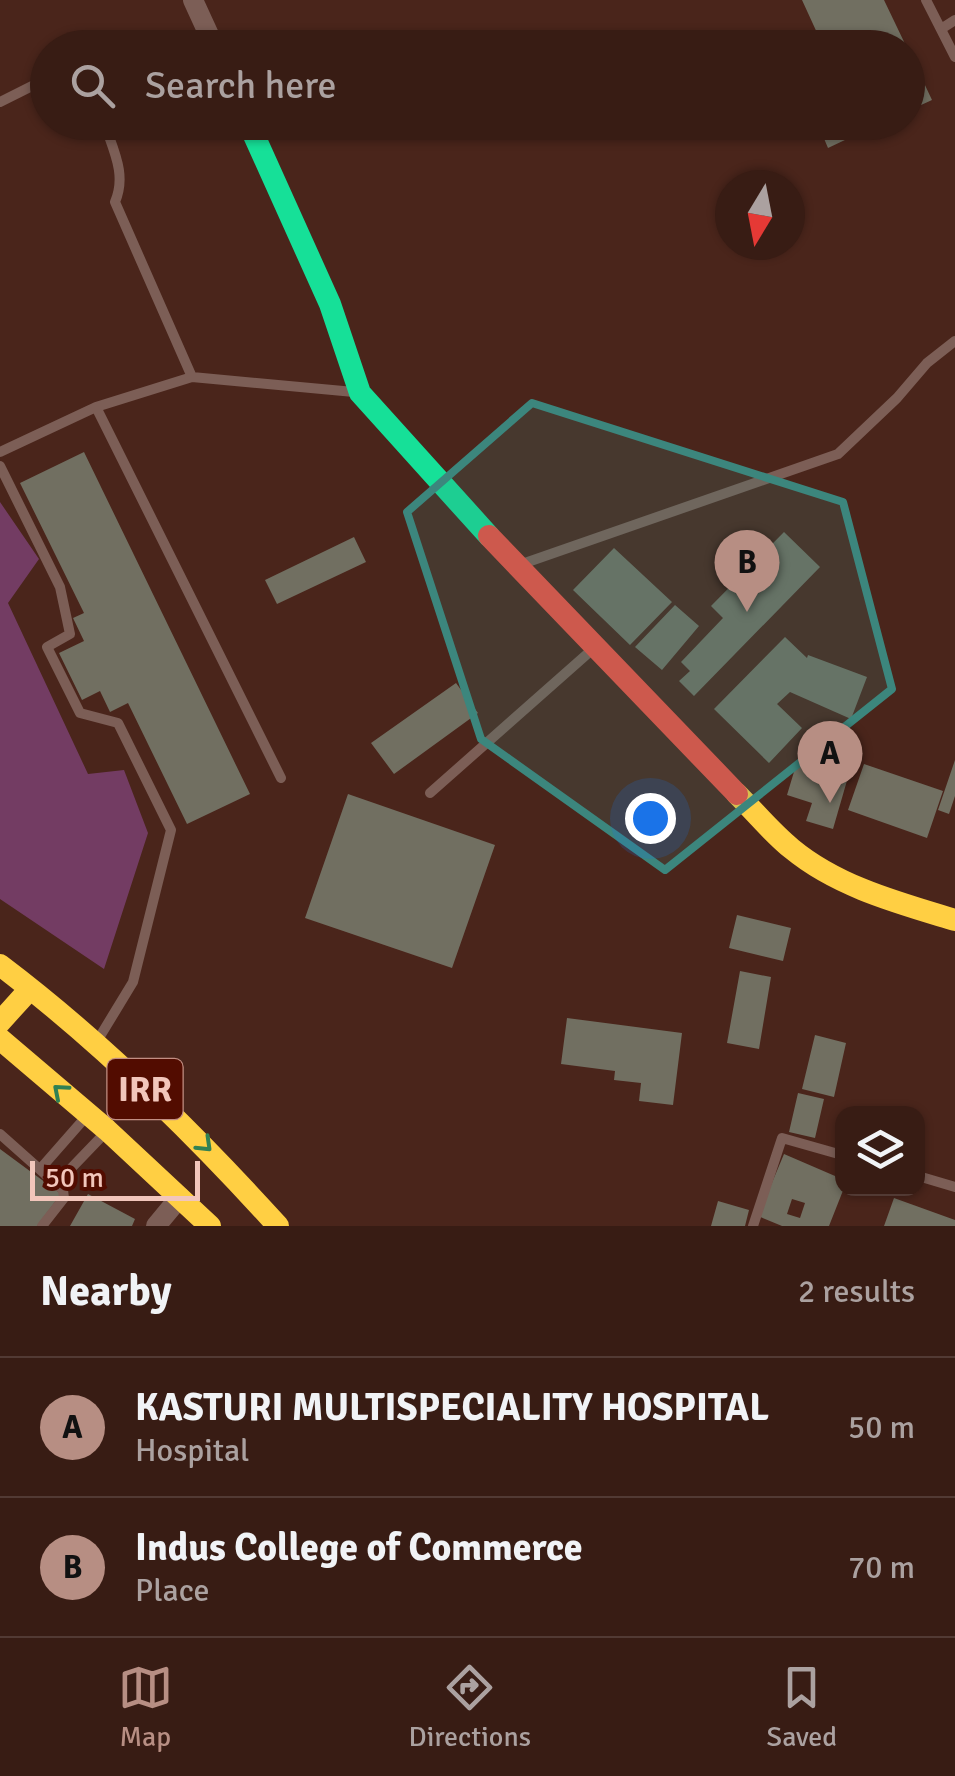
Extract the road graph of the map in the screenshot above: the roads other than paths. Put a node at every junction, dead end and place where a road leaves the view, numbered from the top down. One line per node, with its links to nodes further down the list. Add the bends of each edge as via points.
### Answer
1 (193, 0): 5 (street)
2 (926, 0): 4 (lane)
3 (955, 20): 4 (lane)
4 (941, 28): 6 (lane)
5 (207, 30)
6 (955, 57)
7 (30, 87): 8 (lane)
8 (0, 102)
9 (110, 140): 12 (lane, via 120,171 115,202)
10 (256, 140): 13 (street, via 330,304)
11 (955, 340): 17 (lane, via 838,454)
12 (192, 377): 13 (lane); 14 (lane)
13 (360, 393): 17 (street)
14 (96, 407): 15 (lane); 19 (lane)
15 (0, 452)
16 (0, 466): 26 (lane, via 60,587 70,634 47,647 80,713 118,722 171,830 133,982)
17 (516, 566): 18 (street)
18 (595, 648): 20 (lane); 21 (street, via 791,849 860,891)
19 (281, 778)
20 (430, 794)
21 (955, 920)
22 (0, 966): 23 (street, IRR)
23 (30, 989): 24 (street); 26 (street, IRR)
24 (0, 1022)
25 (0, 1039): 27 (street, IRR, one-way to 25)
26 (96, 1042): 39 (street, IRR, one-way to 39, via 215,1154)
27 (88, 1115): 28 (street, IRR); 31 (lane)
28 (108, 1130): 33 (lane); 35 (street, IRR)
29 (0, 1134): 31 (lane)
30 (835, 1153): 40 (lane, via 782,1138)
31 (41, 1168): 33 (lane)
32 (925, 1178): 34 (lane)
33 (57, 1183): 36 (lane, via 64,1198)
34 (955, 1186)
35 (180, 1197): 37 (street); 38 (street, IRR)
36 (42, 1226)
37 (156, 1226)
38 (210, 1226)
39 (278, 1226)
40 (753, 1226)

